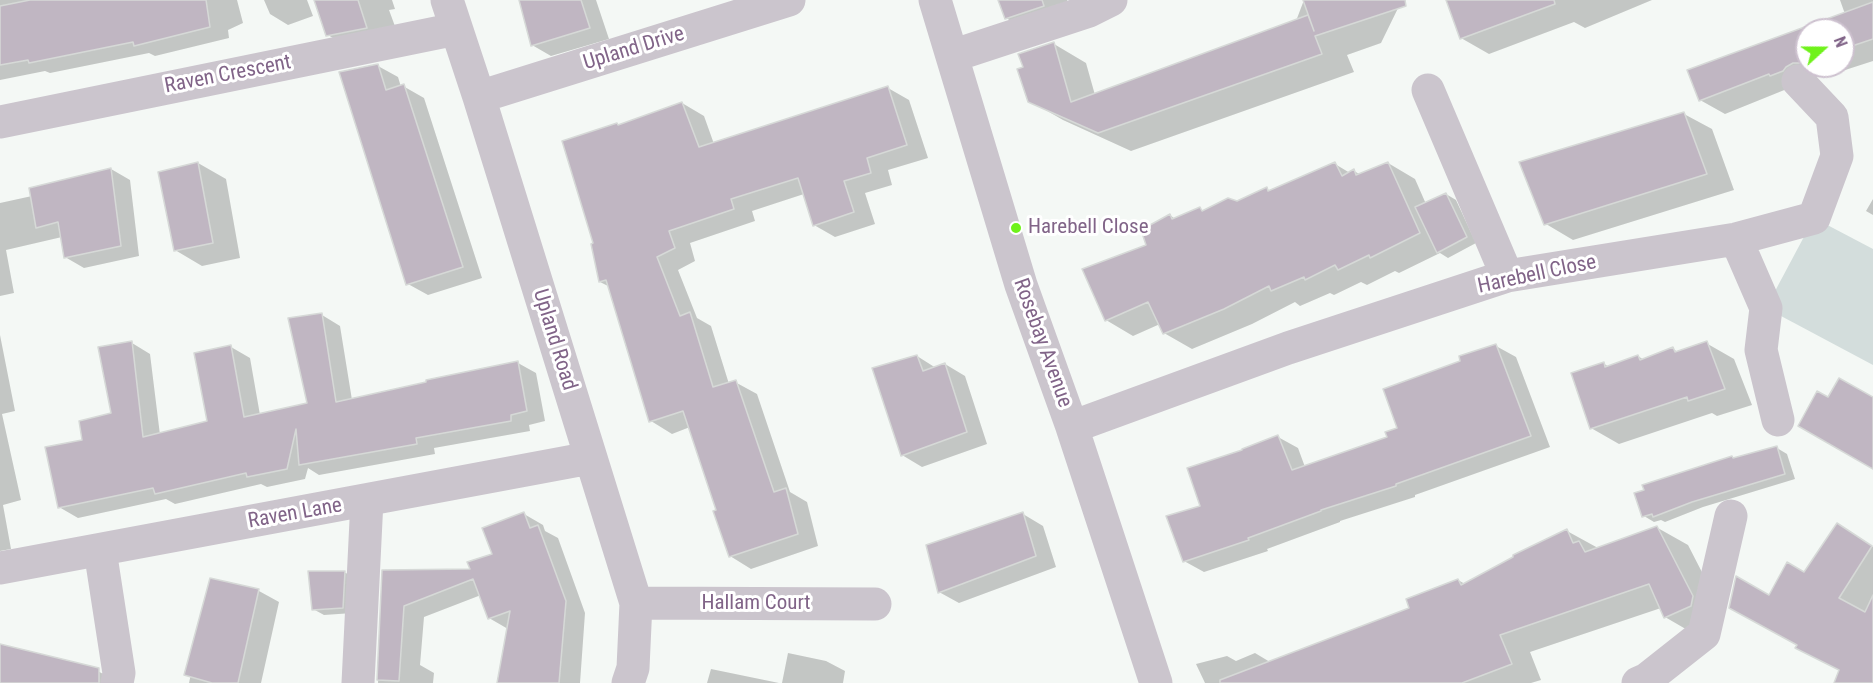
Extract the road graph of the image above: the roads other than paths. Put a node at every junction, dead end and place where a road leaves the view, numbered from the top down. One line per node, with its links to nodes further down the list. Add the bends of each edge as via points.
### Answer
1 (789, 0): 8 (street, Upland Drive)
2 (935, 0): 5 (street, Rosebay Avenue)
3 (1111, 0): 5 (street, via 1089,11)
4 (452, 15): 8 (street, Upland Road); 9 (street, Raven Crescent)
5 (952, 56): 13 (street, Rosebay Avenue, via 1021,285)
6 (1798, 81): 10 (street, Harebell Close, via 1832,117 1837,156 1815,218)
7 (1428, 90): 11 (street)
8 (479, 97): 14 (street, Upland Road)
9 (0, 122)
10 (1736, 239): 11 (street, Harebell Close); 12 (street, via 1766,308 1761,350)
11 (1507, 276): 13 (street, Harebell Close, via 1288,348)
12 (1778, 420)
13 (1072, 427): 25 (street, Rosebay Avenue)
14 (590, 458): 15 (street, Raven Lane); 19 (street, Upland Road)
15 (367, 500): 17 (street, Raven Lane); 23 (street)
16 (1731, 516): 21 (street, via 1704,634)
17 (100, 550): 18 (street, Raven Lane); 22 (street, via 119,673)
18 (0, 568)
19 (636, 603): 20 (street, Hallam Court); 24 (street, Upland Road, via 633,668)
20 (875, 604)
21 (1642, 681)
22 (117, 683)
23 (358, 683)
24 (628, 683)
25 (1156, 683)

